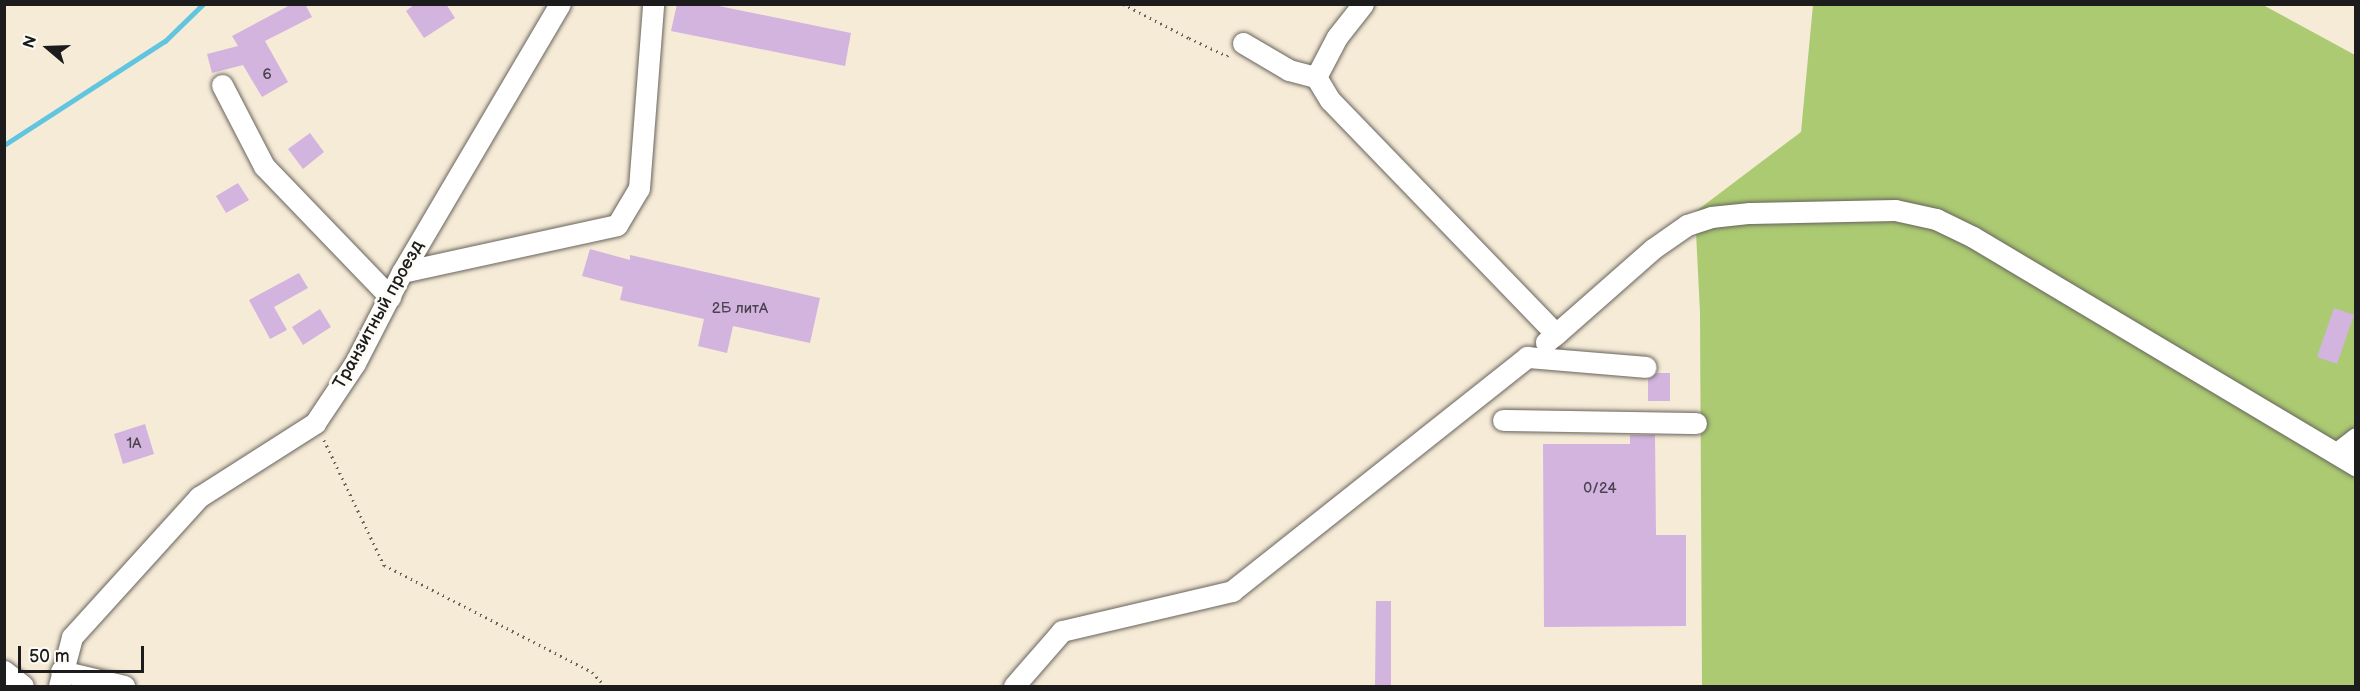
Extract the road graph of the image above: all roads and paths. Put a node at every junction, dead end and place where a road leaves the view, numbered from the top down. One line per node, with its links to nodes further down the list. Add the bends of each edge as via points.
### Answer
1 (560, 4): 8 (street, Транзитный проезд)
2 (653, 4): 8 (street, via 639,188 617,225)
3 (1124, 4): 5 (path, via 1227,56)
4 (1363, 4): 6 (street, via 1337,37)
5 (1243, 43): 6 (street, via 1289,70)
6 (1316, 77): 10 (street, via 1330,100)
7 (222, 85): 9 (street, via 264,166)
8 (402, 272): 9 (street, Транзитный проезд)
9 (390, 297): 14 (street, Транзитный проезд, via 355,363)
10 (1556, 334): 11 (street); 17 (street, via 1654,248 1687,225 1711,217 1750,213 1895,210 1936,219 1973,237 2312,442)
11 (1527, 357): 12 (street); 24 (street, via 1232,591 1062,631)
12 (1646, 367)
13 (1503, 420): 15 (street)
14 (315, 423): 20 (street, Транзитный проезд, via 199,497 72,637); 23 (path, via 384,565 592,672)
15 (1696, 423)
16 (2355, 438): 17 (street)
17 (2337, 453): 18 (street)
18 (2355, 465)
19 (4, 671): 21 (street)
20 (60, 679): 22 (street)
21 (23, 687)
22 (124, 687)
23 (604, 687)
24 (1014, 687)

